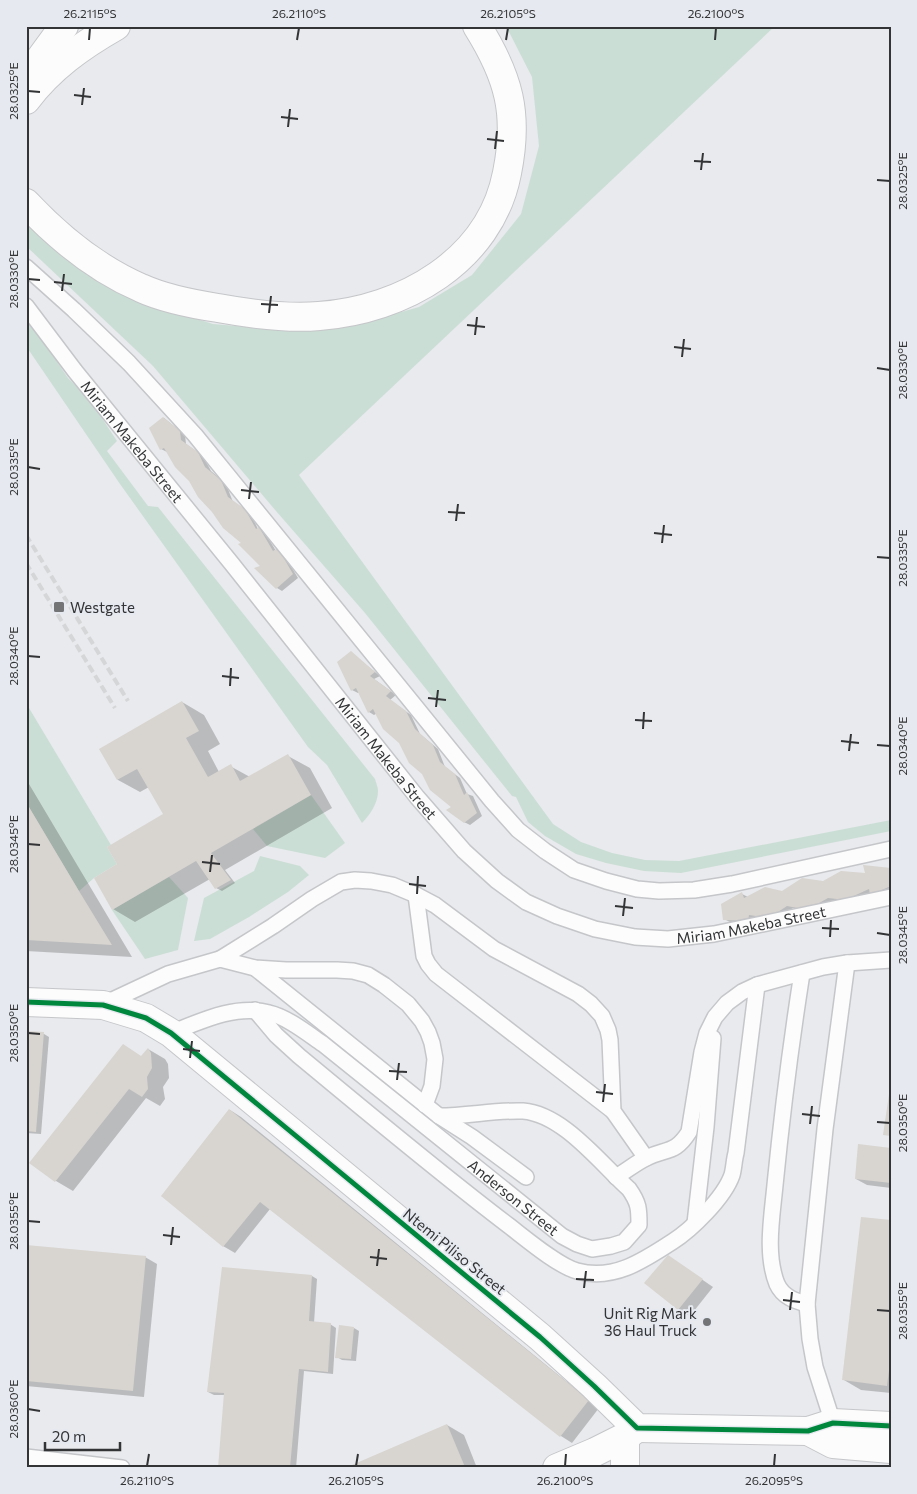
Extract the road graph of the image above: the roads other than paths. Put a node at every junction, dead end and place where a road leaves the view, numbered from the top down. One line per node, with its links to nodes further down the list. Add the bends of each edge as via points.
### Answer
1 (64, 26): 4 (main road)
2 (116, 26): 4 (main road)
3 (477, 26): 5 (main road, via 496,58 510,98 512,144 506,181 489,220 462,255 426,284 399,297 356,310 304,317 246,312 182,301 142,289 93,261 53,230)
4 (31, 83)
5 (26, 203)
6 (26, 267): 8 (lane, via 129,363 195,435 492,801 518,830 545,851 574,870 637,889 659,891 732,884)
7 (26, 306): 10 (lane, Miriam Makeba Street, via 417,797 464,851 526,902 594,929 668,939 714,934)
8 (891, 849)
9 (416, 895): 11 (lane, via 371,881 341,882); 23 (lane, via 424,956 436,974); 23 (lane, via 494,948 578,994 602,1016 610,1040)
10 (891, 897)
11 (220, 958): 14 (lane, Anderson Street); 18 (lane, via 168,974)
12 (891, 960): 13 (lane)
13 (847, 963): 15 (lane); 29 (lane, via 825,1129)
14 (255, 968): 22 (lane, Anderson Street); 22 (lane, Anderson Street, via 353,971 368,975 408,1004 422,1020 435,1059 432,1086)
15 (802, 973): 16 (lane); 29 (lane, via 778,1150 771,1253 778,1286 791,1299)
16 (756, 985): 20 (lane, via 727,1003); 28 (lane, via 732,1176 713,1206)
17 (26, 1002): 18 (main road, Ntemi Piliso Street)
18 (103, 1005): 21 (main road, Ntemi Piliso Street, via 146,1018)
19 (255, 1010): 21 (lane, Anderson Street, via 213,1017); 27 (lane, Anderson Street, via 271,1013 323,1044 562,1236 577,1244 592,1249 611,1246 624,1242 639,1225 636,1199); 28 (lane, via 299,1056 480,1204 563,1265 593,1273 628,1268 677,1239)
20 (715, 1017): 25 (lane, via 702,1052 689,1132 676,1148); 28 (lane)
21 (171, 1033): 31 (main road, Ntemi Piliso Street, via 540,1337 594,1386)
22 (425, 1105): 24 (lane, Anderson Street)
23 (613, 1111): 25 (lane)
24 (439, 1116): 26 (lane, Anderson Street, via 472,1136); 27 (lane, Anderson Street, via 536,1113 552,1119 570,1132)
25 (646, 1158): 27 (lane)
26 (526, 1177)
27 (616, 1177)
28 (695, 1223)
29 (807, 1304): 32 (lane)
30 (891, 1426): 32 (main road)
31 (631, 1432): 32 (main road); 36 (main road); 37 (main road)
32 (825, 1433): 33 (main road)
33 (891, 1449)
34 (26, 1457): 35 (lane)
35 (122, 1468)
36 (558, 1468)
37 (625, 1468)

